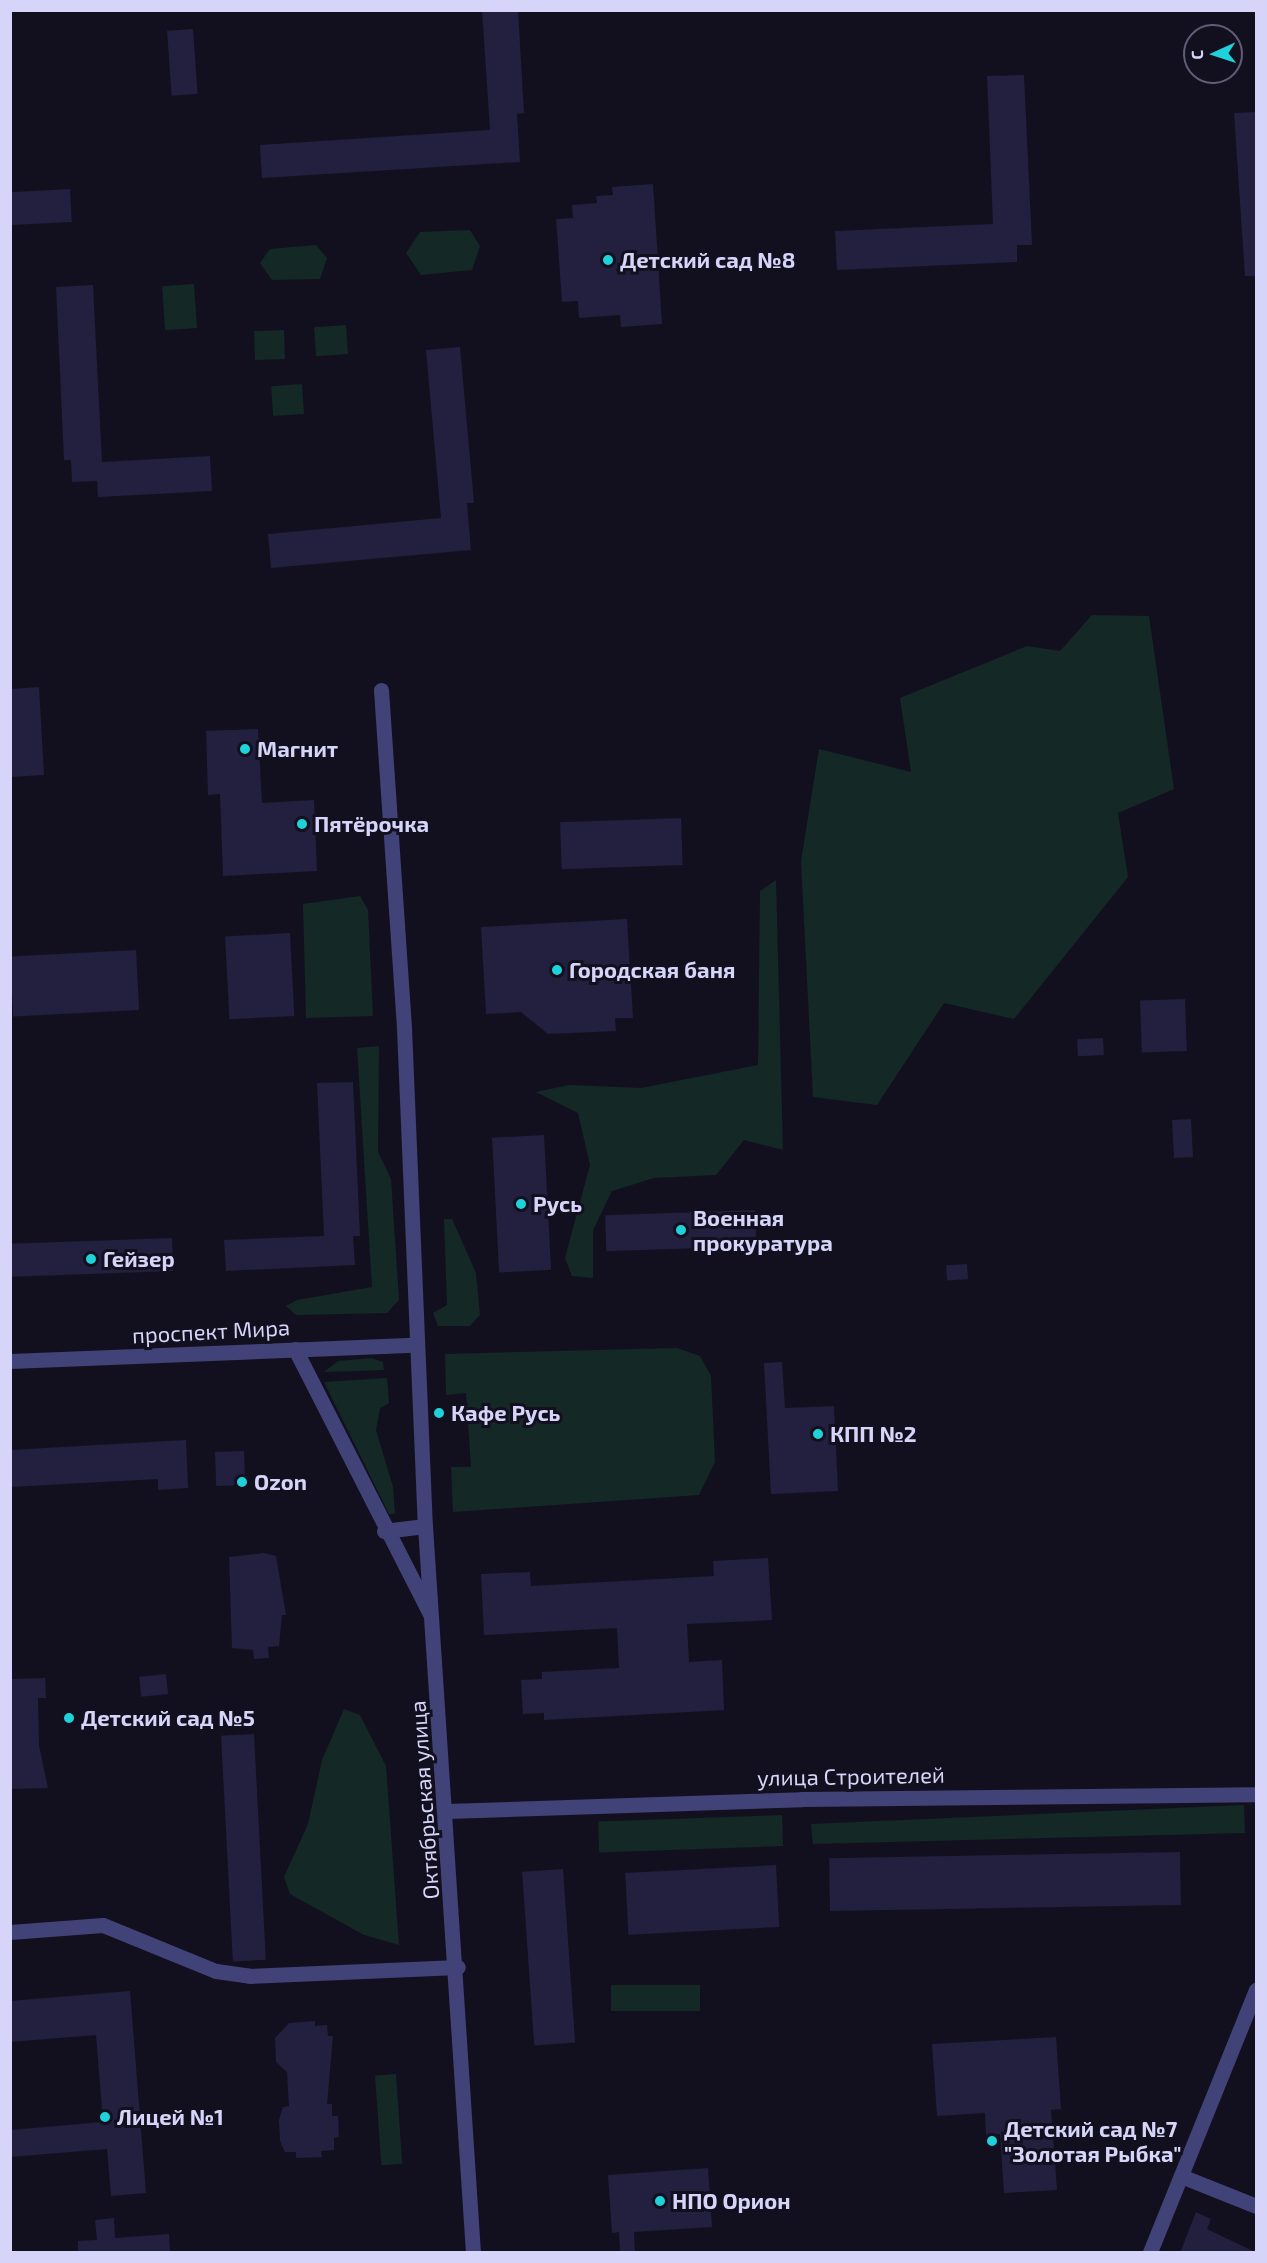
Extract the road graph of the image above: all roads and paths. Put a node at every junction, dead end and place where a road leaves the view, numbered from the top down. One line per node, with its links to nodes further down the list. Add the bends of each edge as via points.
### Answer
1 (381, 690): 2 (street, Октябрьская улица, via 404,1028)
2 (414, 1345): 3 (street, проспект Мира); 5 (street, Октябрьская улица)
3 (295, 1349): 4 (street, проспект Мира); 6 (street)
4 (10, 1361)
5 (424, 1526): 6 (street); 7 (street, Октябрьская улица)
6 (384, 1531): 7 (street)
7 (433, 1619): 9 (street, Октябрьская улица)
8 (1257, 1794): 9 (street, улица Строителей, via 802,1799)
9 (447, 1811): 11 (street, Октябрьская улица)
10 (10, 1932): 11 (street, via 103,1925 216,1971 250,1976)
11 (458, 1967): 15 (street, Октябрьская улица)
12 (1257, 1990): 13 (street)
13 (1181, 2176): 14 (street); 16 (street)
14 (1257, 2206)
15 (473, 2253)
16 (1150, 2253)

